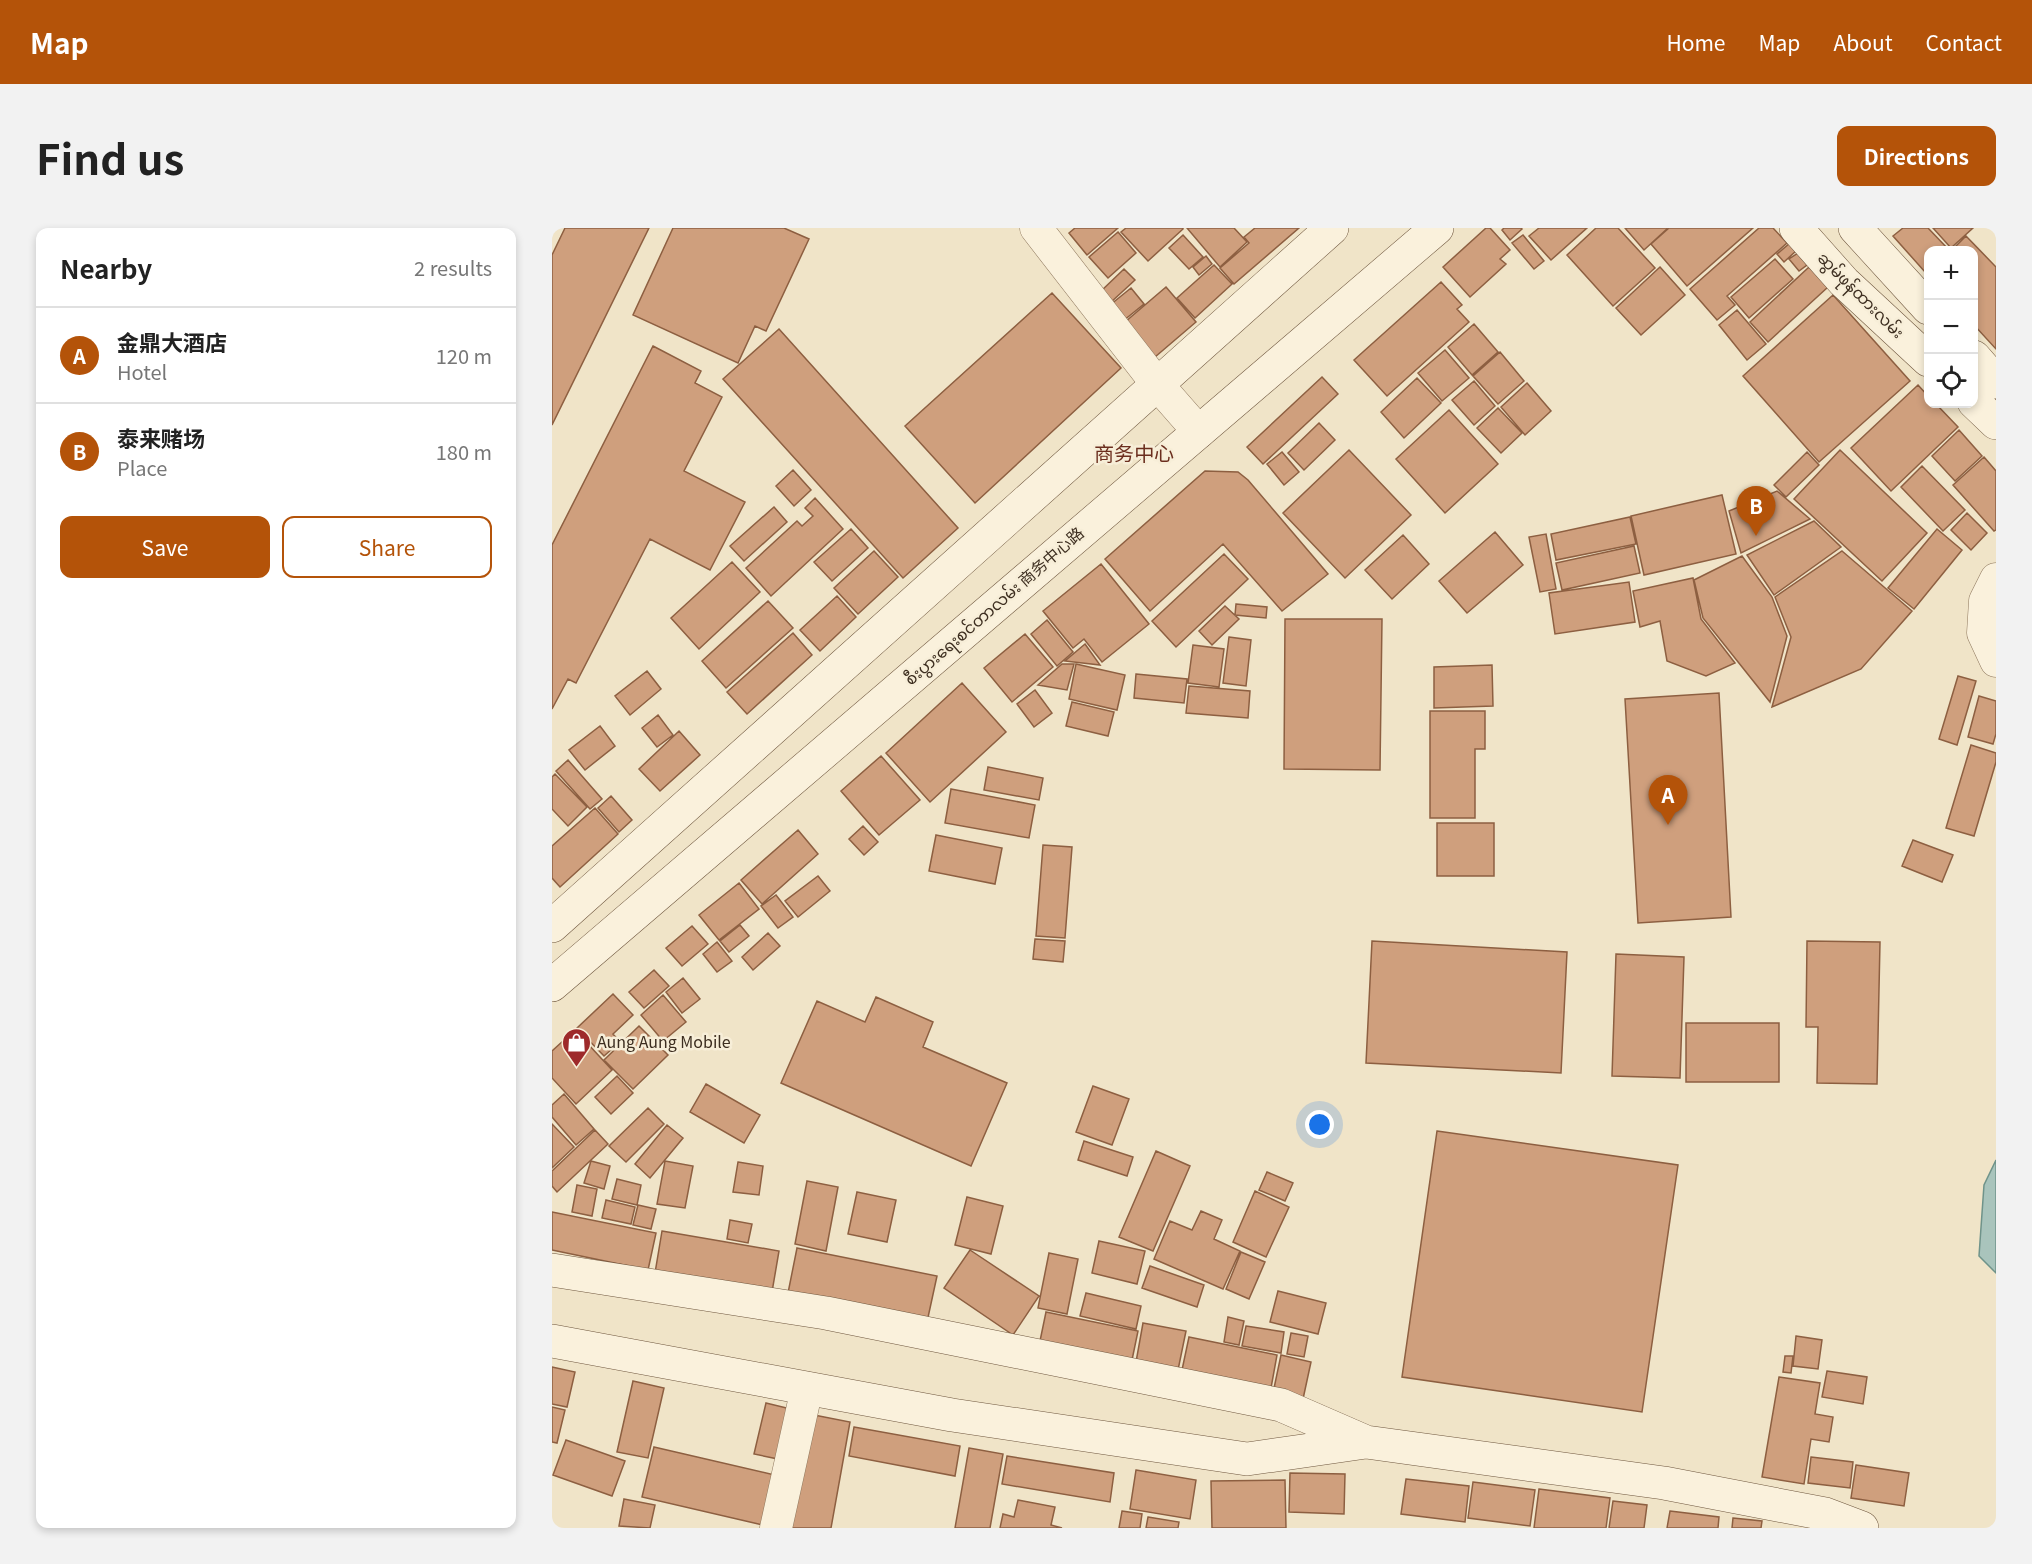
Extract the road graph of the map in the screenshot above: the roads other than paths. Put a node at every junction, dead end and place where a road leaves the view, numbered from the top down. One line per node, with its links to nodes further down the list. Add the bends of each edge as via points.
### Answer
1 (1036, 228): 10 (street)
2 (1332, 228): 10 (main road)
3 (1437, 228): 13 (main road, စီးပွားရေးစင်တာလမ်း 商务中心路)
4 (1796, 228): 7 (main road, ဆွမ်ဖုန်ထားလမ်း, via 1844,282)
5 (1855, 228): 6 (main road)
6 (1924, 303)
7 (1924, 355)
8 (1978, 362): 9 (main road)
9 (1996, 382)
10 (1157, 384): 13 (street); 16 (main road)
11 (1978, 406): 12 (main road)
12 (1996, 423)
13 (1199, 432): 17 (main road, စီးပွားရေးစင်တာလမ်း 商务中心路)
14 (1996, 579): 15 (street, via 1985,601 1983,633)
15 (1996, 662)
16 (797, 706): 17 (main road); 18 (main road)
17 (828, 749): 19 (main road, စီးပွားရေးစင်တာလမ်း 商务中心路)
18 (552, 926)
19 (552, 985)
20 (552, 1270): 23 (main road, via 826,1313 1281,1405)
21 (552, 1341): 22 (main road)
22 (807, 1388): 23 (main road, via 952,1415 1247,1459); 24 (street)
23 (1366, 1442): 25 (main road, via 1664,1483 1825,1514)
24 (776, 1528)
25 (1862, 1528)

